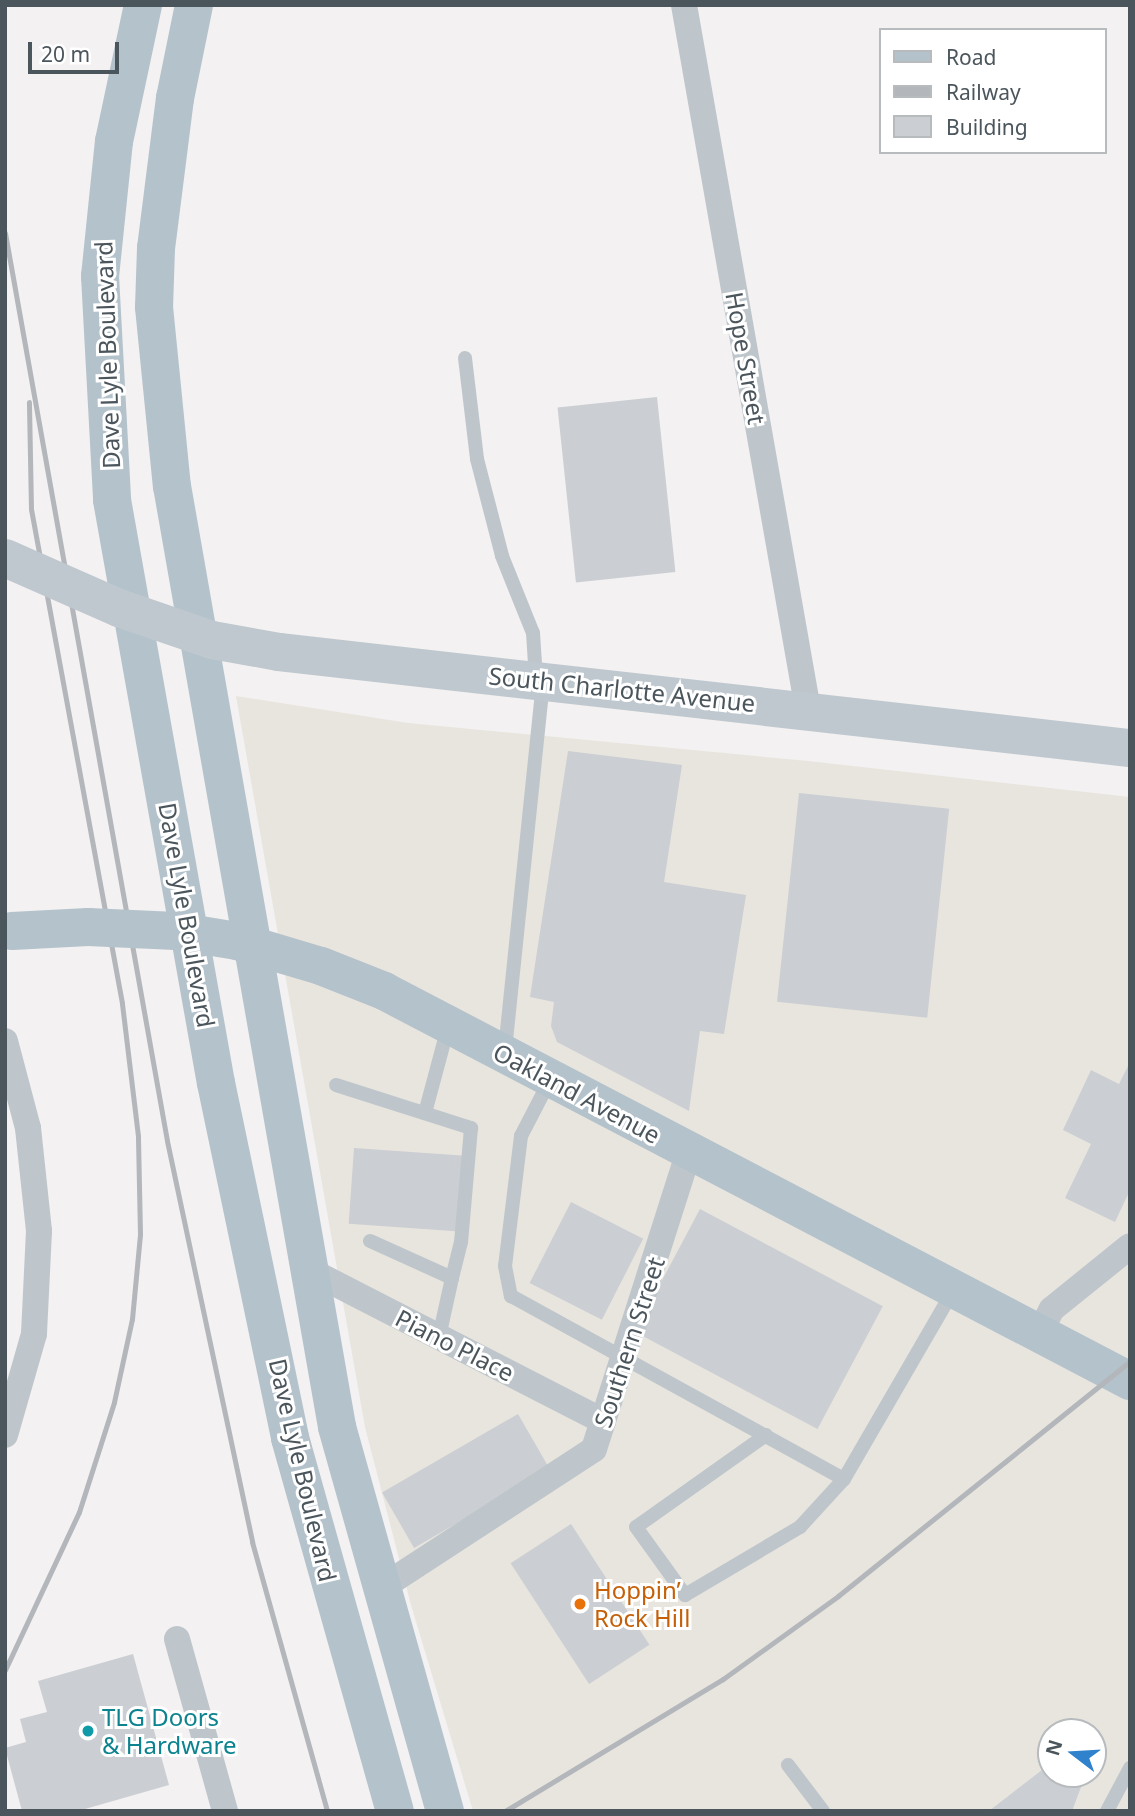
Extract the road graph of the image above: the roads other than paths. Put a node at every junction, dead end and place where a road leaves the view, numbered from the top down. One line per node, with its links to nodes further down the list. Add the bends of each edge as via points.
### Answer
1 (143, 5): 31 (main road, Dave Lyle Boulevard, via 114,141 100,276 112,500 216,1083 290,1438)
2 (194, 5): 19 (main road, Dave Lyle Boulevard, via 162,185 154,307 172,486 200,665)
3 (684, 5): 7 (street, Hope Street)
4 (465, 358): 6 (lane, via 477,459 502,556 533,633)
5 (5, 558): 6 (street, South Charlotte Avenue, bridge, via 119,608 212,640 279,652)
6 (540, 679): 7 (street, South Charlotte Avenue); 12 (lane)
7 (808, 710): 8 (street, South Charlotte Avenue)
8 (1130, 748)
9 (9, 931): 10 (main road, Oakland Avenue, bridge, via 88,927 176,931 237,941 321,966 384,991)
10 (449, 1025): 12 (main road, Oakland Avenue); 15 (lane)
11 (5, 1041): 27 (street, via 28,1128 39,1231 34,1334)
12 (505, 1055): 13 (main road, Oakland Avenue)
13 (551, 1079): 16 (main road, Oakland Avenue); 24 (lane, via 521,1136 505,1266 511,1296)
14 (336, 1085): 15 (lane)
15 (425, 1113): 20 (lane, via 471,1128 461,1242)
16 (689, 1152): 21 (main road, Oakland Avenue); 24 (street, Southern Street)
17 (370, 1241): 20 (lane)
18 (1130, 1246): 22 (street, via 1052,1309)
19 (307, 1269): 23 (street, Piano Place); 30 (main road, Dave Lyle Boulevard, via 337,1427)
20 (452, 1278): 23 (lane)
21 (953, 1291): 22 (main road, Oakland Avenue); 29 (lane)
22 (1038, 1336): 25 (main road, Oakland Avenue)
23 (439, 1337): 26 (street, Piano Place)
24 (625, 1356): 26 (street, Southern Street); 28 (lane)
25 (1122, 1378)
26 (603, 1421): 32 (street, Southern Street, via 594,1449)
27 (5, 1435)
28 (766, 1435): 29 (lane); 29 (lane, via 636,1527 685,1595 800,1527)
29 (844, 1479)
30 (368, 1541): 31 (main road); 32 (main road, Dave Lyle Boulevard)
31 (321, 1551): 37 (main road, Dave Lyle Boulevard)
32 (381, 1588): 38 (main road, Dave Lyle Boulevard)
33 (177, 1639): 36 (street)
34 (788, 1765): 39 (lane)
35 (1130, 1768): 40 (lane)
36 (225, 1811)
37 (394, 1811)
38 (445, 1811)
39 (823, 1811)
40 (1107, 1811)

